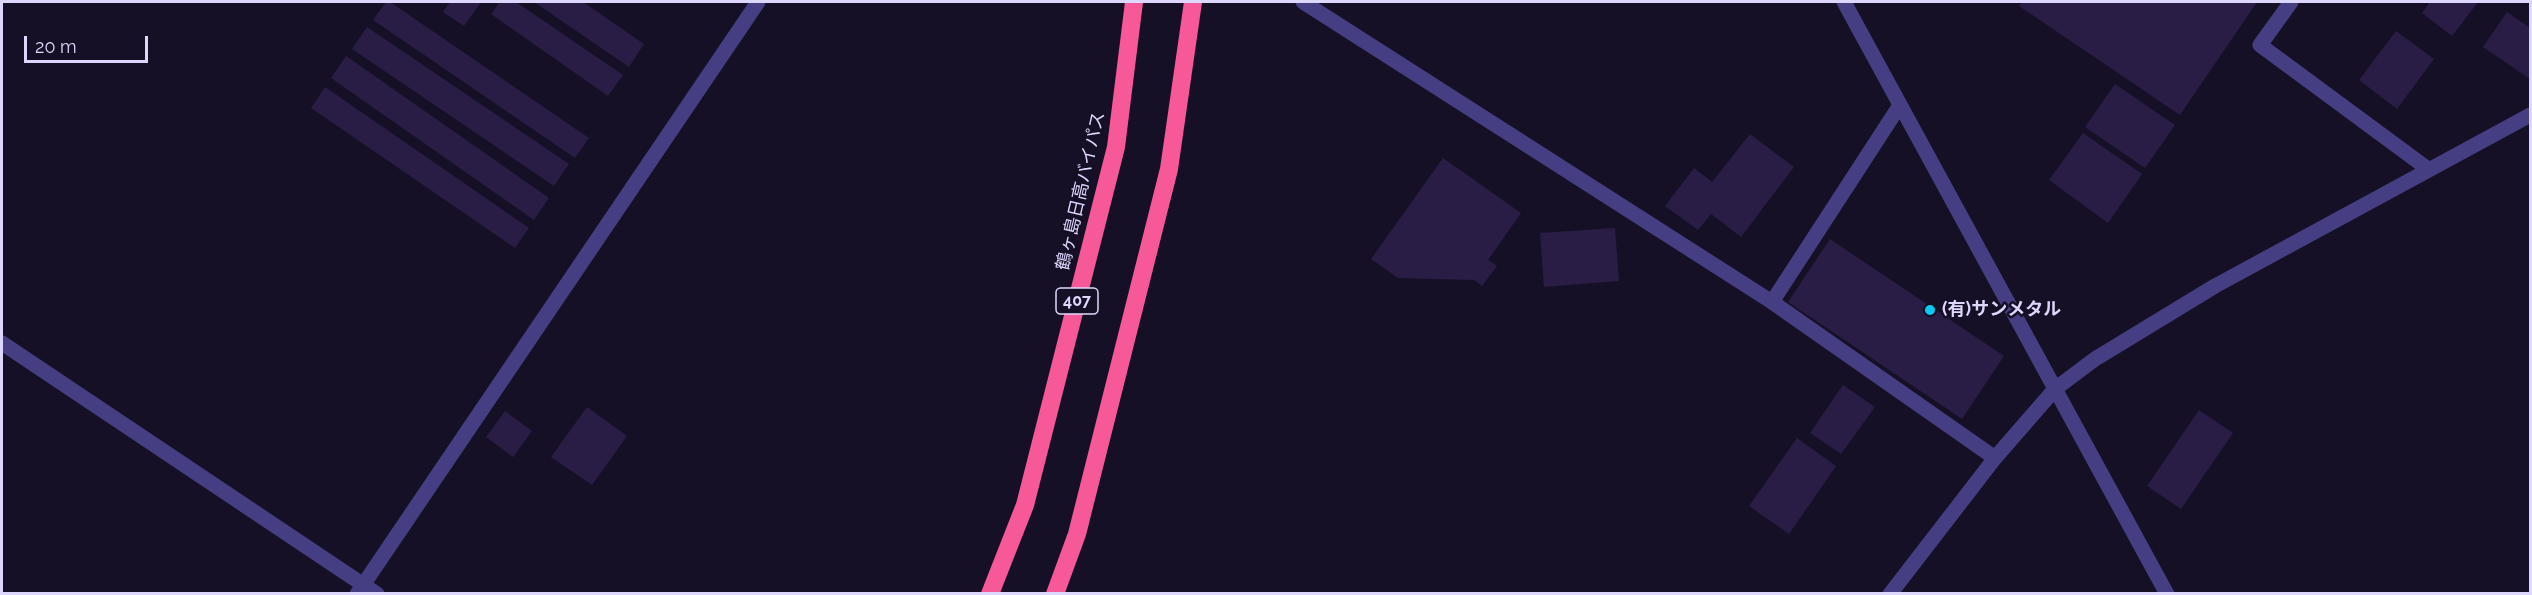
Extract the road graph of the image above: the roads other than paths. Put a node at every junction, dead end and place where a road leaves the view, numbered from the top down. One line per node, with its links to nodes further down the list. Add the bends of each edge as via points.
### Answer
1 (758, 2): 14 (street)
2 (1134, 2): 16 (highway, 鶴ヶ島日高バイパス / 407, via 1116,147 1025,505)
3 (1193, 2): 17 (highway, via 1169,169 1077,534)
4 (1304, 2): 10 (street)
5 (1844, 2): 7 (street)
6 (2291, 2): 9 (street, via 2260,45)
7 (1900, 105): 10 (street); 12 (street)
8 (2530, 115): 9 (street)
9 (2428, 169): 12 (street, via 2215,286 2095,359)
10 (1772, 302): 13 (street)
11 (2, 343): 14 (street)
12 (2055, 389): 13 (street); 19 (street)
13 (1995, 458): 18 (street)
14 (360, 589): 15 (street)
15 (377, 594)
16 (990, 594)
17 (1055, 594)
18 (1890, 594)
19 (2167, 594)

